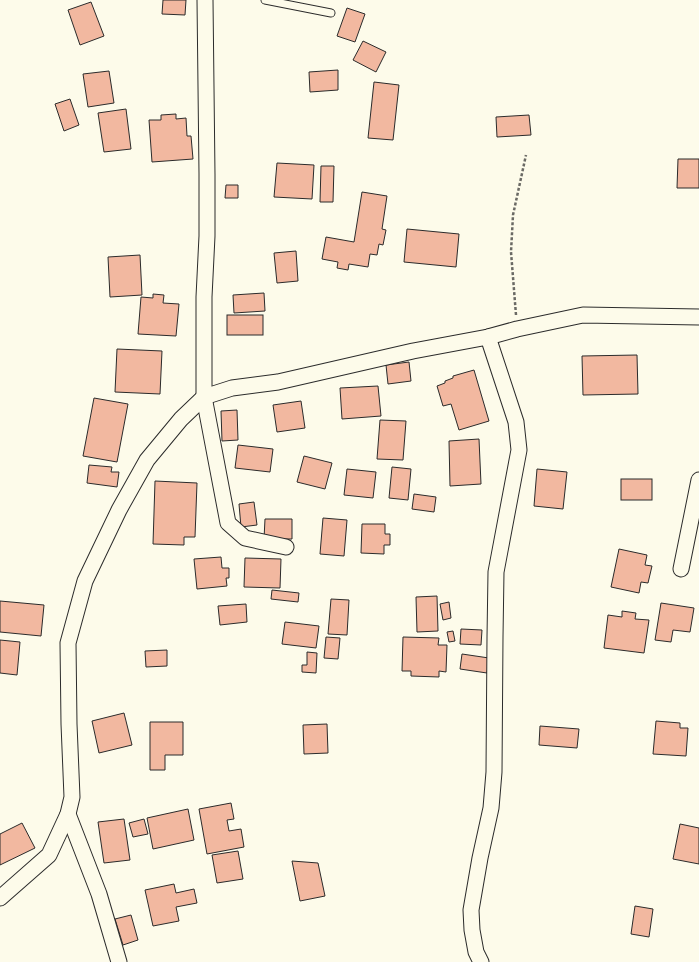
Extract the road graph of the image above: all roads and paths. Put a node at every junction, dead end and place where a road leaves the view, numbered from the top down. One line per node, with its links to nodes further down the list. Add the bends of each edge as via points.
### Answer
1 (205, 0): 8 (street, via 207,236)
2 (264, 0): 3 (lane)
3 (331, 13)
4 (526, 155): 6 (path, via 513,215 511,252)
5 (699, 317): 6 (street, via 583,315)
6 (517, 329): 7 (street)
7 (488, 337): 8 (street, via 413,351 278,382 232,388); 15 (street, via 516,422 519,450 496,572 494,772 471,910 476,952)
8 (204, 397): 10 (street, via 228,523 245,538); 12 (street, via 181,419 147,460 119,510 85,581 68,643 72,796)
9 (699, 480): 11 (street)
10 (286, 548)
11 (681, 569)
12 (68, 814): 13 (street, via 49,855); 14 (street, via 99,894)
13 (0, 898)
14 (119, 962)
15 (481, 962)

